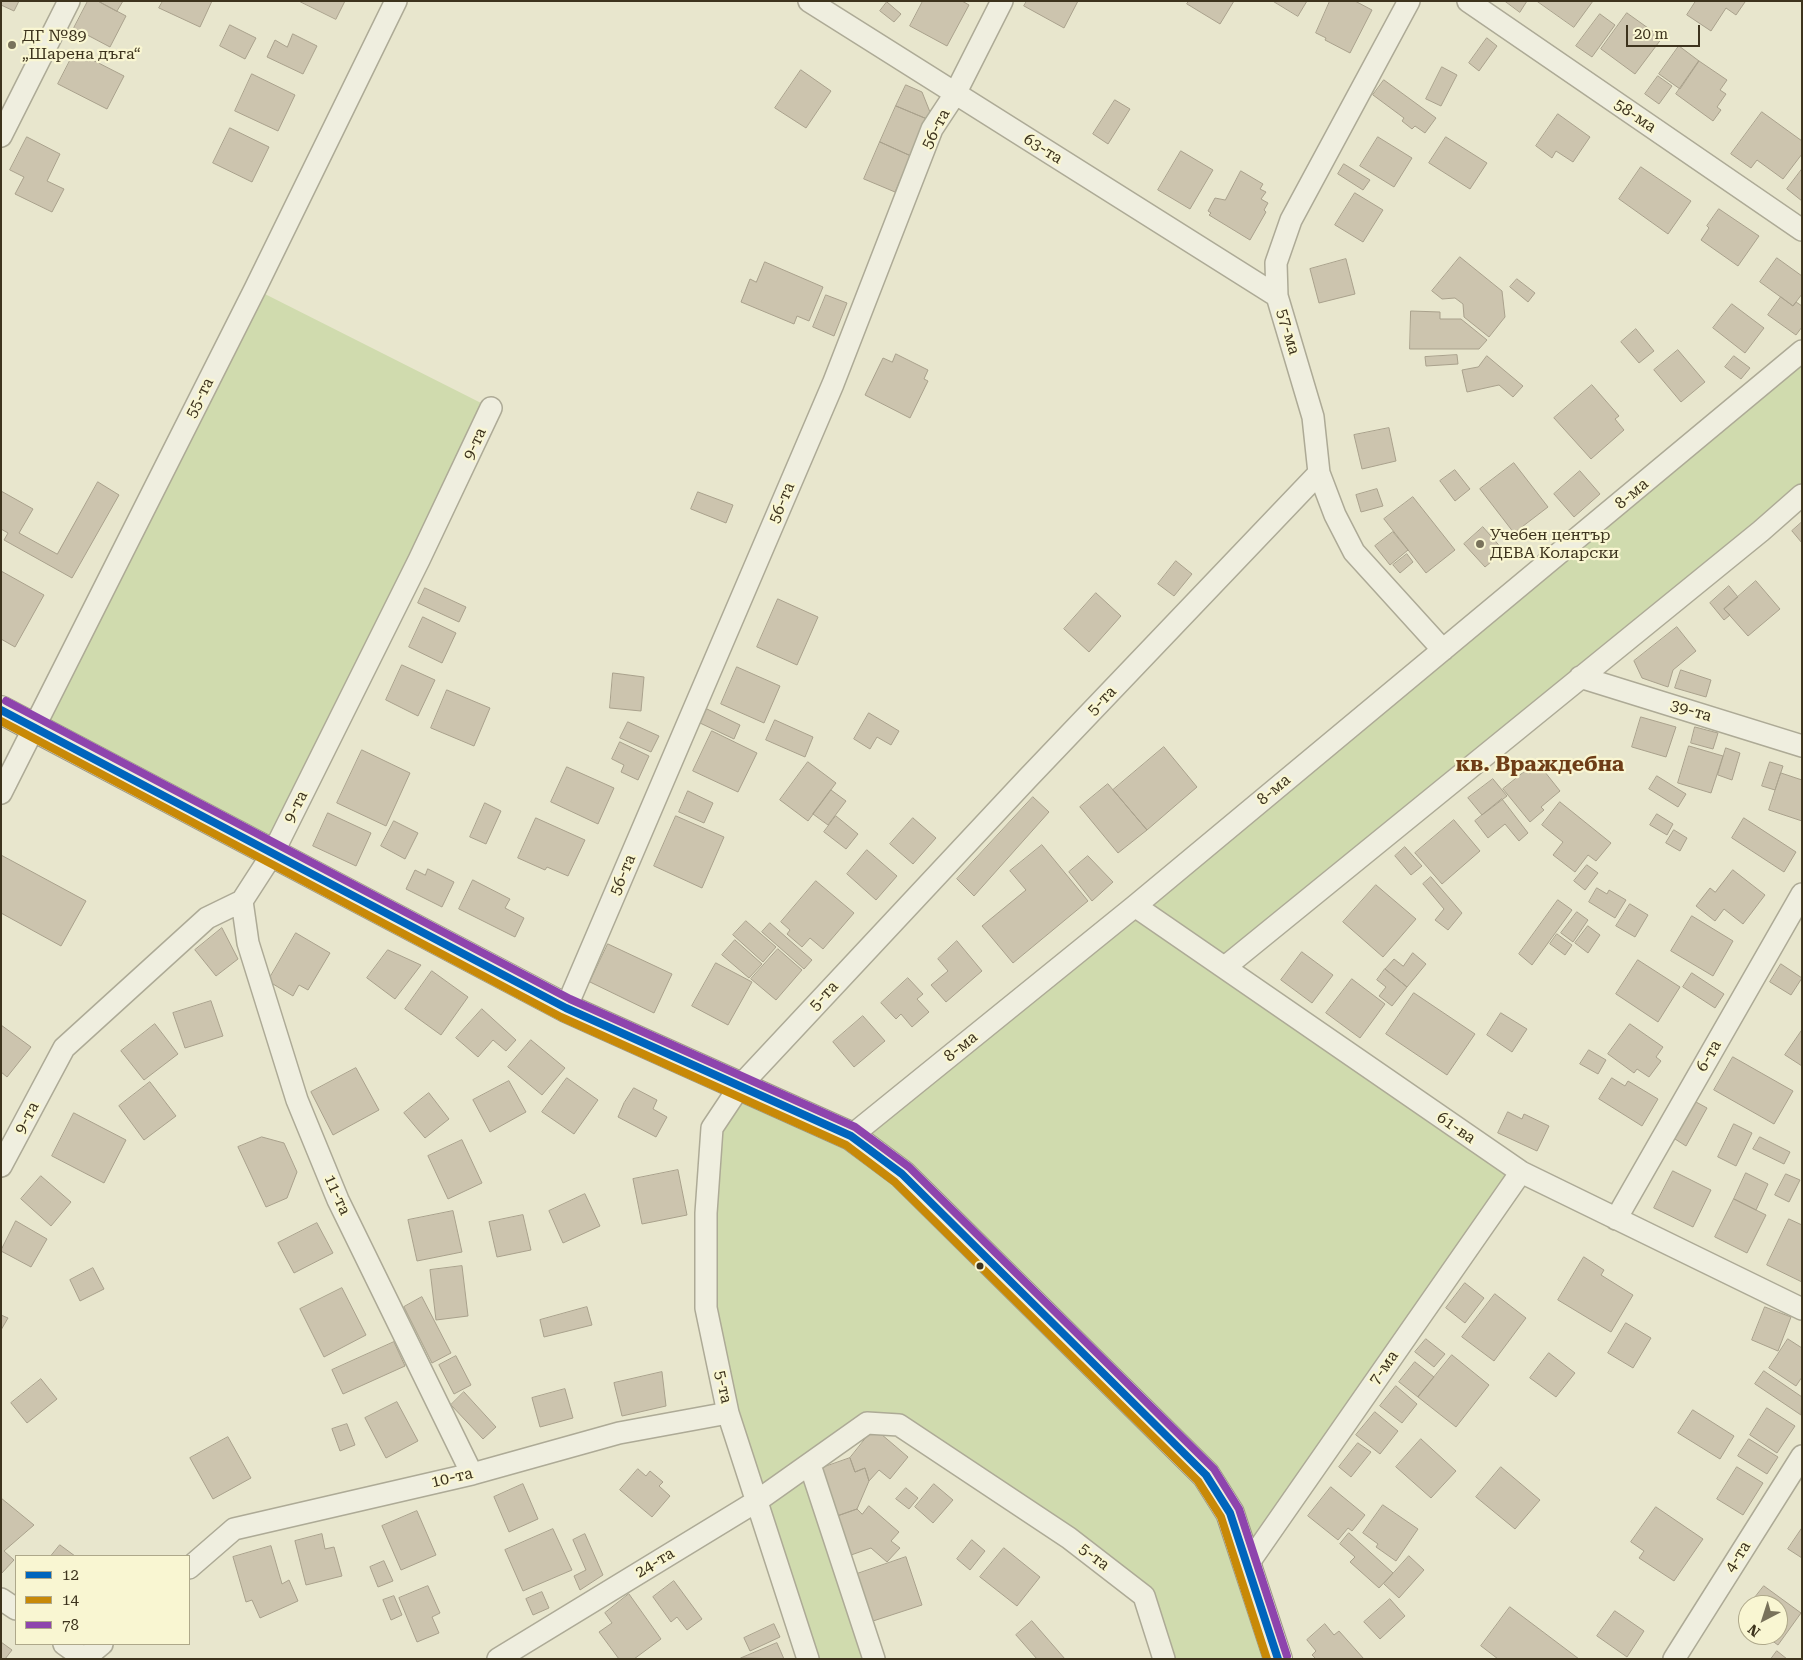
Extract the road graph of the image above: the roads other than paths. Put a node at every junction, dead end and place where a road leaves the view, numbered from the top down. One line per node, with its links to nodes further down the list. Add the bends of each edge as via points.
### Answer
1 (69, 1): 8 (street)
2 (396, 1): 18 (street, 55-та)
3 (810, 1): 7 (street, 63-та)
4 (1002, 1): 7 (street, 56-та)
5 (1409, 1): 10 (street, 57-ма, via 1291,220 1276,263)
6 (1468, 1): 9 (street, 58-ма)
7 (955, 94): 10 (street, 63-та); 26 (street, 56-та, via 932,128 833,384)
8 (1, 136)
9 (1802, 230)
10 (1277, 296): 13 (street, 57-ма, via 1313,417)
11 (1802, 351): 15 (street, 8-ма)
12 (491, 408): 21 (street, 9-та)
13 (1320, 474): 15 (street, 57-ма, via 1335,515 1354,552); 27 (street, 5-та, via 1013,794)
14 (1802, 495): 16 (street)
15 (1443, 650): 24 (street, 8-ма)
16 (1580, 677): 19 (street, 39-та); 25 (street)
17 (1, 710): 18 (street)
18 (36, 728): 20 (street, 55-та); 21 (street)
19 (1802, 746)
20 (1, 793)
21 (273, 853): 23 (street, 9-та); 26 (street)
22 (1802, 894): 31 (street, 6-та)
23 (242, 902): 29 (street, 9-та, via 206,918 64,1048); 36 (street, 11-та, via 248,943 297,1100 338,1200)
24 (1135, 906): 25 (street, 61-ва); 28 (street, 8-ма)
25 (1225, 967): 30 (street, 61-ва)
26 (566, 1008): 27 (street)
27 (740, 1086): 28 (street); 33 (street, 5-та, via 712,1128 706,1213 706,1308)
28 (851, 1136): 38 (street, via 902,1174 1206,1475 1230,1514)
29 (1, 1166)
30 (1520, 1172): 31 (street, 61-ва); 38 (street, 7-ма)
31 (1616, 1219): 32 (street, 61-ва)
32 (1802, 1309)
33 (728, 1412): 36 (street, 10-та, via 620,1433); 37 (street, 5-та)
34 (1802, 1456): 50 (street, 4-та)
35 (810, 1465): 37 (street, 24-та); 47 (street); 48 (street, 5-та, via 866,1423 899,1425 1069,1538 1144,1596)
36 (472, 1474): 39 (street, 10-та, via 234,1529)
37 (757, 1501): 45 (street, 24-та); 46 (street, 5-та)
38 (1248, 1564): 49 (street)
39 (190, 1567)
40 (1, 1599): 41 (street)
41 (15, 1609)
42 (66, 1645): 44 (street)
43 (101, 1645): 44 (street)
44 (85, 1658)
45 (498, 1659)
46 (808, 1659)
47 (874, 1659)
48 (1164, 1659)
49 (1278, 1659)
50 (1674, 1659)

